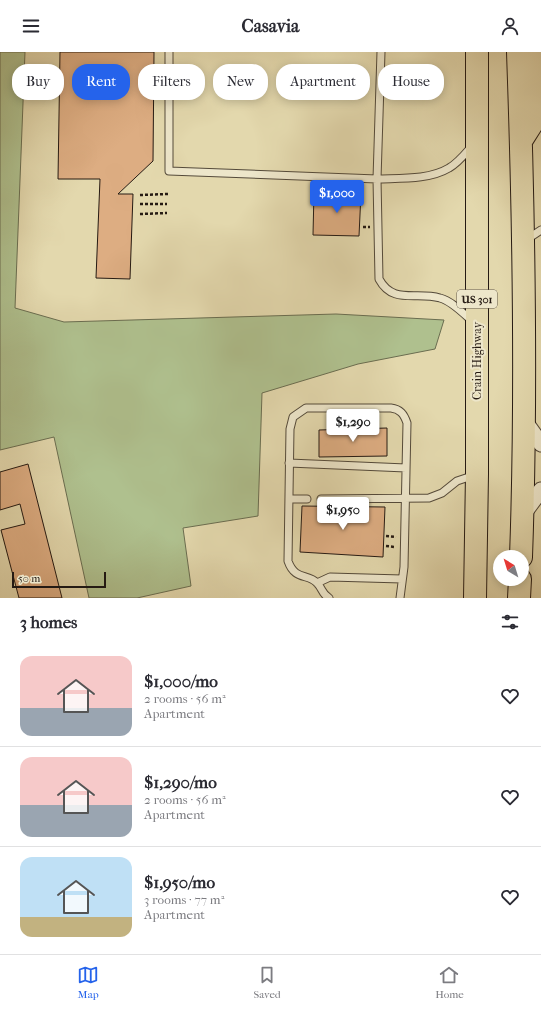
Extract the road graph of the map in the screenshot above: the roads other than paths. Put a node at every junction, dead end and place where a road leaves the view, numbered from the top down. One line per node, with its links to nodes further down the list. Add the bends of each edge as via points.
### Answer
1 (170, 52): 8 (lane, via 169,171)
2 (382, 52): 8 (lane)
3 (477, 52): 6 (highway, Crain Highway / US 301)
4 (518, 52): 7 (highway)
5 (540, 52): 7 (highway, via 538,114)
6 (478, 138): 8 (lane, via 458,161 443,171 404,178); 11 (highway, Crain Highway / US 301)
7 (521, 141): 10 (highway)
8 (377, 179): 11 (lane, via 379,279 388,292 397,295 441,298)
9 (541, 230): 10 (lane)
10 (523, 242): 12 (highway)
11 (477, 326): 16 (highway, Crain Highway / US 301)
12 (523, 419): 13 (street); 22 (highway)
13 (541, 444)
14 (290, 463): 15 (lane); 15 (lane, via 291,422 293,417 306,408 391,408 400,411 407,423); 18 (lane)
15 (406, 468): 21 (lane)
16 (477, 474): 21 (lane, via 457,481 442,493 429,498); 29 (highway, Crain Highway / US 301)
17 (541, 490): 22 (street)
18 (289, 499): 19 (lane); 25 (lane, via 288,561 293,571)
19 (307, 499)
20 (321, 499): 21 (lane)
21 (405, 499): 24 (lane)
22 (522, 516): 23 (highway)
23 (521, 550)
24 (402, 579): 25 (lane, via 330,577); 28 (lane)
25 (317, 583): 27 (lane, via 322,593)
26 (520, 586): 30 (highway)
27 (329, 598)
28 (400, 598)
29 (475, 598)
30 (519, 598)

